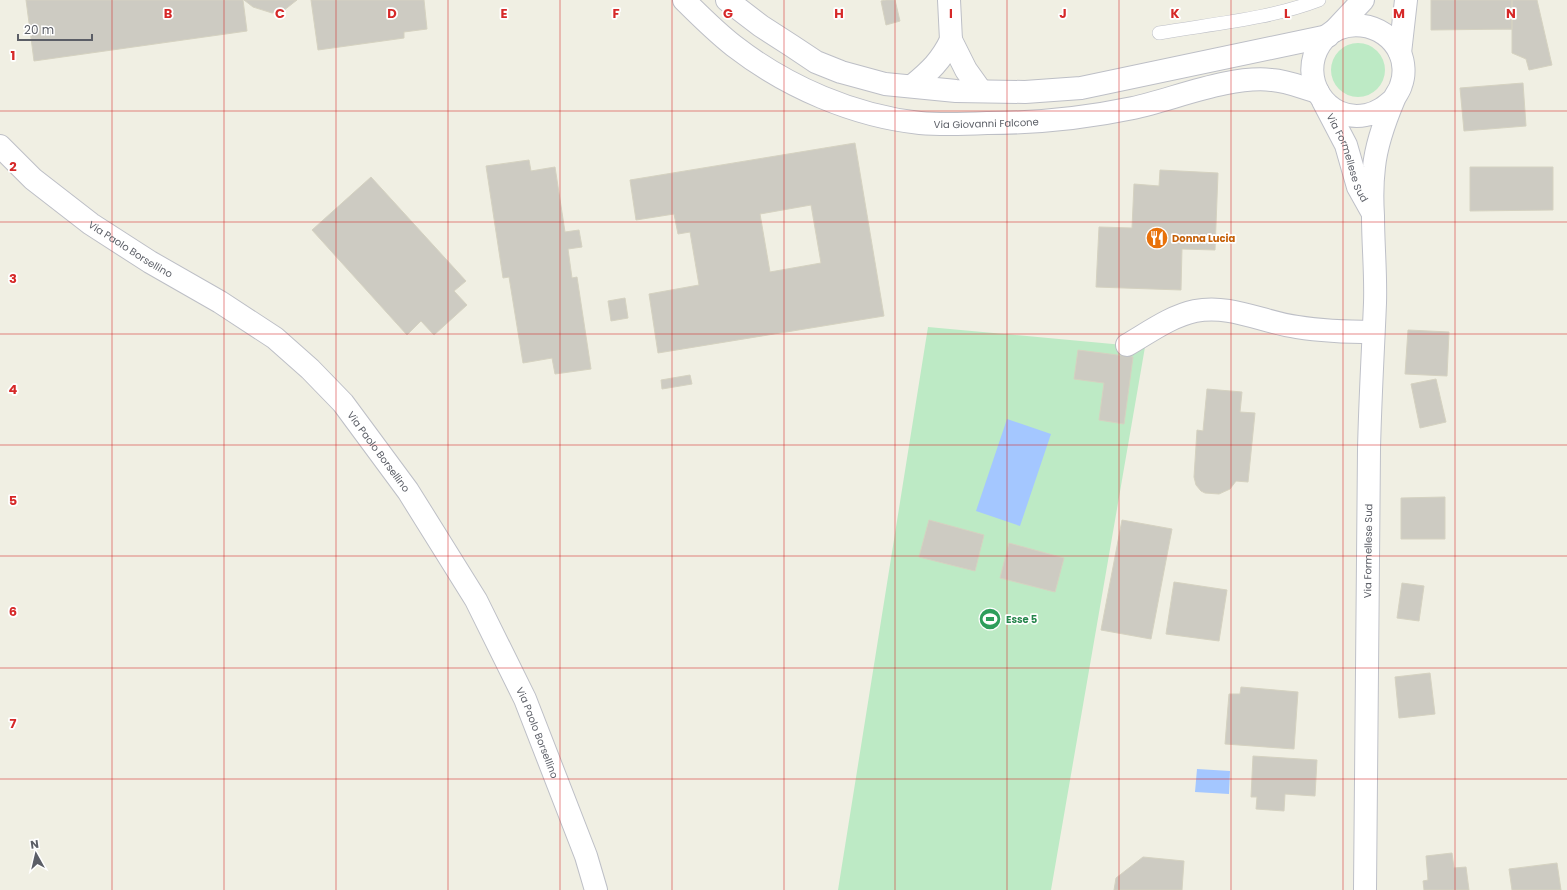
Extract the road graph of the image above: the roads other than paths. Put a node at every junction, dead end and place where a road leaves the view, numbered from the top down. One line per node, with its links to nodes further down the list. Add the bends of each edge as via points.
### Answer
1 (684, 0): 13 (street, Via Giovanni Falcone, via 735,46 777,74 856,110 906,121 950,124 1038,122 1072,118 1129,108 1228,83 1253,80 1278,81)
2 (727, 0): 11 (street, via 761,26 822,64 884,84)
3 (949, 0): 9 (street)
4 (1319, 0): 7 (lane, via 1299,8)
5 (1363, 0): 8 (street)
6 (1406, 0): 10 (street)
7 (1159, 33)
8 (1331, 34): 10 (street, via 1348,25 1364,25 1379,30 1392,40); 12 (street, via 1081,88 1025,92); 13 (street, via 1321,42 1314,56 1312,72 1315,88)
9 (951, 40): 11 (street, via 939,62); 12 (street, via 966,70)
10 (1400, 54): 14 (street, via 1404,69 1401,85)
11 (912, 86): 12 (street, via 935,90)
12 (981, 91)
13 (1320, 97): 14 (street, via 1336,111 1351,116 1367,115 1382,110); 16 (street, Via Formellese Sud, via 1346,145 1358,187)
14 (1394, 99): 16 (street, Via Formellese Sud, via 1374,166)
15 (0, 146): 19 (street, Via Paolo Borsellino, via 38,183 90,224 236,312 274,338 310,369 348,409 408,491 476,600 525,699 586,856)
16 (1372, 213): 17 (street, Via Formellese Sud, via 1375,273)
17 (1373, 332): 18 (street, via 1315,330 1279,324 1234,311 1205,310 1180,315); 20 (street, Via Formellese Sud, via 1365,692)
18 (1127, 345)
19 (596, 890)
20 (1365, 890)

